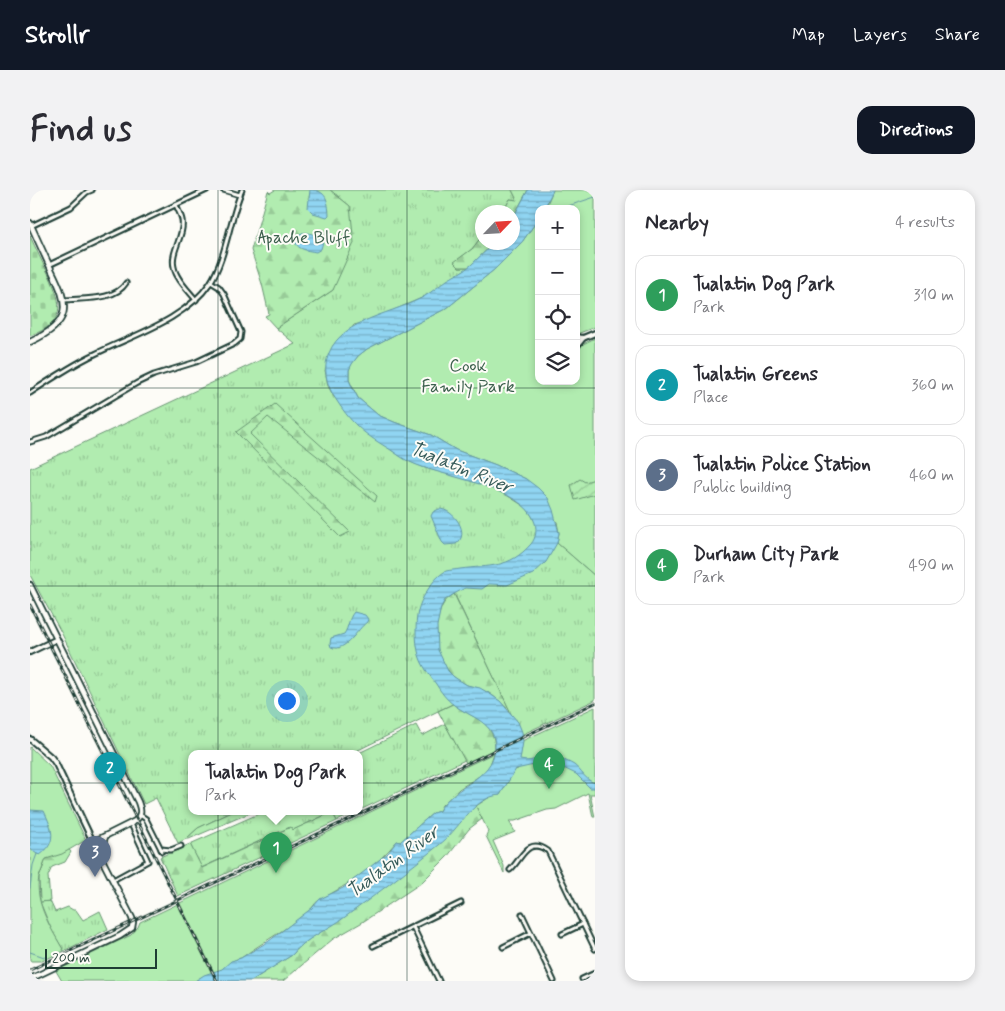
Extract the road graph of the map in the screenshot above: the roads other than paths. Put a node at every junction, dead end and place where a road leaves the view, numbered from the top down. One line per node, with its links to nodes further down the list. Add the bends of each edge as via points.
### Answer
1 (92, 190): 7 (street, via 71,207)
2 (208, 190): 6 (street)
3 (223, 190): 5 (street)
4 (242, 190): 5 (street)
5 (240, 195): 9 (street)
6 (176, 205): 8 (street); 12 (street, via 182,231 173,259 174,267)
7 (30, 225): 8 (main road)
8 (49, 264): 11 (main road)
9 (211, 282): 12 (street); 19 (street, via 224,294 241,332 240,339 196,362 137,383 46,437)
10 (126, 283): 11 (street, via 119,292 109,295)
11 (64, 300): 16 (main road, via 62,317 56,326)
12 (196, 300): 18 (street, via 174,316 93,354)
13 (595, 333): 15 (street)
14 (580, 338): 15 (street)
15 (583, 338): 17 (street)
16 (30, 342)
17 (580, 342)
18 (30, 393)
19 (30, 442)
20 (30, 585): 21 (main road)
21 (57, 639): 22 (street); 24 (main road, via 138,802)
22 (30, 652)
23 (30, 739): 27 (street, via 55,763)
24 (140, 815): 25 (main road); 28 (street, via 146,819 161,850)
25 (131, 824): 26 (main road); 31 (street, via 148,861)
26 (106, 836): 27 (main road); 29 (main road)
27 (93, 842): 29 (main road)
28 (180, 846)
29 (100, 857): 31 (main road)
30 (510, 870): 34 (street, via 529,847 548,851)
31 (112, 880): 42 (main road, via 132,918 130,930)
32 (461, 903): 35 (street)
33 (522, 914): 36 (street)
34 (583, 924): 37 (street); 40 (street)
35 (413, 927): 38 (street); 44 (street)
36 (531, 933): 39 (street); 45 (street)
37 (562, 934)
38 (373, 946)
39 (503, 947)
40 (595, 949)
41 (595, 973): 43 (street)
42 (30, 979)
43 (582, 979)
44 (439, 981)
45 (554, 981)

